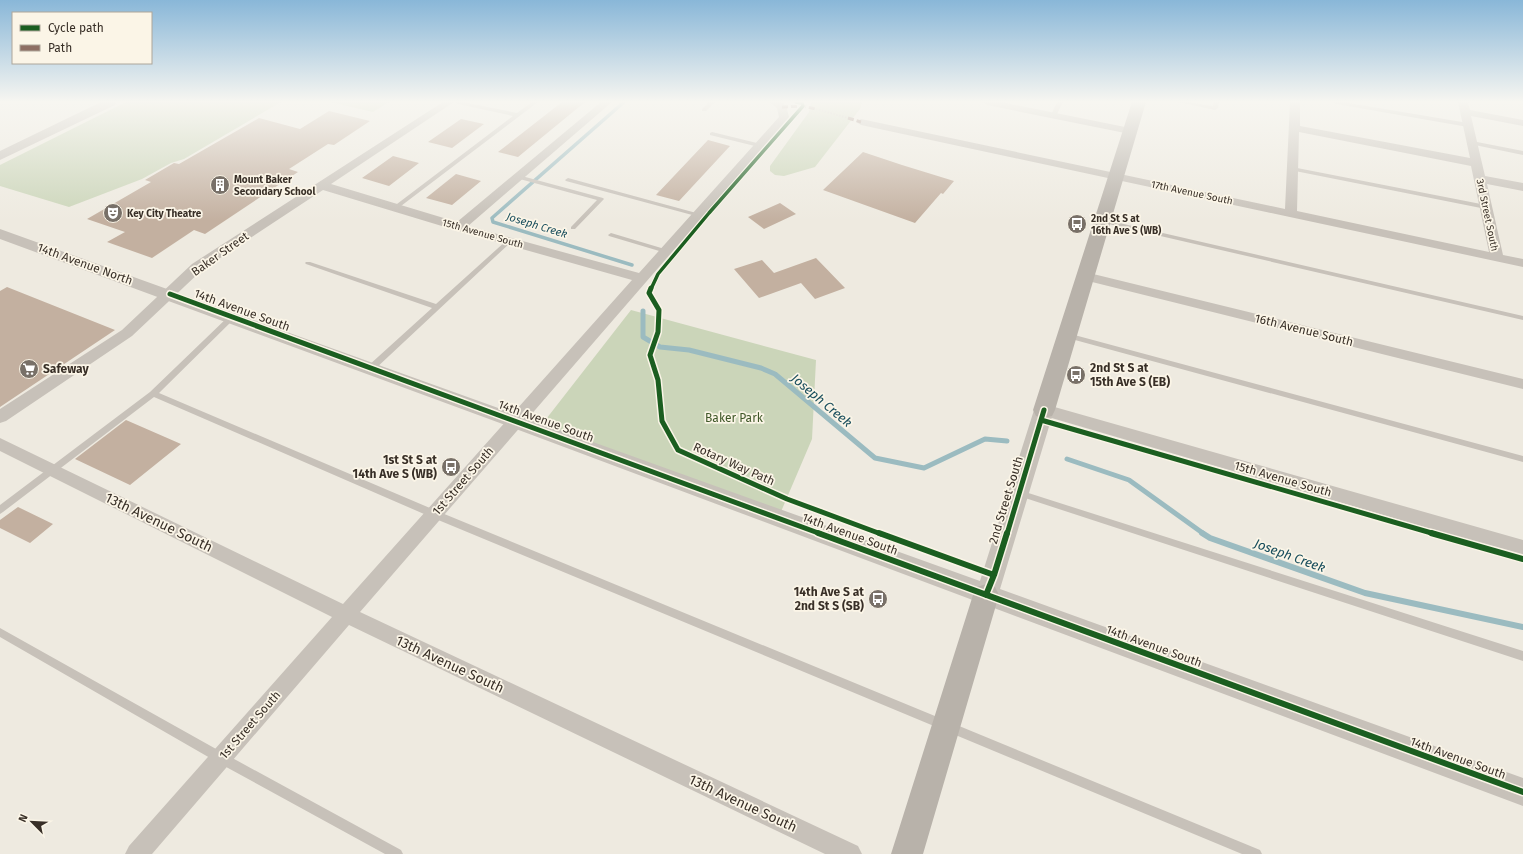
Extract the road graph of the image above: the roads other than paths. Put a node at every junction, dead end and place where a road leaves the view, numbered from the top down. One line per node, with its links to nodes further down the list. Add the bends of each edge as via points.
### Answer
1 (29, 142): 14 (street)
2 (390, 142): 21 (street, Baker Street)
3 (482, 142): 24 (lane)
4 (560, 142): 18 (street)
5 (746, 142): 12 (lane)
6 (762, 142): 12 (street, 1st Street South)
7 (955, 142): 17 (street, 17th Avenue South)
8 (1127, 142): 17 (main road, 2nd Street South)
9 (1293, 142): 16 (street)
10 (1368, 142): 15 (street)
11 (1472, 143): 13 (lane); 15 (street, 3rd Street South)
12 (759, 145): 26 (street, 1st Street South)
13 (1523, 152)
14 (0, 156)
15 (1476, 162): 19 (street, 3rd Street South)
16 (1292, 168): 23 (lane); 25 (street)
17 (1116, 176): 25 (street, 17th Avenue South); 27 (main road, 2nd Street South)
18 (518, 177): 28 (street); 29 (lane, via 601,199)
19 (1480, 179): 22 (street); 23 (street, 3rd Street South)
20 (568, 180): 26 (lane)
21 (324, 186): 24 (street, 15th Avenue South); 39 (street, Baker Street, via 197,267)
22 (1523, 187)
23 (1486, 207): 34 (street, 3rd Street South)
24 (395, 208): 28 (street, 15th Avenue South)
25 (1291, 213): 34 (street, 17th Avenue South)
26 (698, 215): 33 (street, 1st Street South)
27 (1102, 221): 37 (main road, 2nd Street South); 42 (lane)
28 (459, 227): 32 (street, 15th Avenue South)
29 (573, 228)
30 (0, 234): 39 (street, 14th Avenue North)
31 (611, 235): 33 (lane)
32 (509, 241): 38 (street, 15th Avenue South); 40 (lane)
33 (666, 251): 38 (street, 1st Street South)
34 (1497, 257): 36 (street, 17th Avenue South)
35 (308, 263): 40 (lane)
36 (1523, 263)
37 (1085, 276): 43 (main road, 2nd Street South); 45 (street, 16th Avenue South)
38 (642, 278): 49 (street, 1st Street South)
39 (170, 294): 41 (street, 14th Avenue South); 48 (street, Baker Street, via 127,333)
40 (438, 307): 44 (lane)
41 (232, 317): 44 (street, 14th Avenue South); 46 (lane)
42 (1523, 318)
43 (1067, 335): 47 (main road, 2nd Street South); 51 (lane)
44 (371, 368): 49 (street, 14th Avenue South)
45 (1523, 384)
46 (153, 394): 52 (lane); 55 (lane)
47 (1044, 410): 53 (street, 2nd Street South); 56 (street, 15th Avenue South)
48 (0, 417)
49 (515, 421): 55 (street, 1st Street South); 57 (street, 14th Avenue South)
50 (0, 444): 52 (street, 13th Avenue South)
51 (1523, 459)
52 (52, 470): 54 (lane); 58 (street, 13th Avenue South)
53 (1018, 493): 57 (street, 2nd Street South); 60 (lane)
54 (0, 510)
55 (435, 514): 58 (street, 1st Street South); 61 (lane)
56 (1523, 548)
57 (986, 595): 61 (main road, 2nd Street South); 63 (street, 14th Avenue South)
58 (347, 615): 62 (street, 1st Street South); 66 (street, 13th Avenue South)
59 (0, 632): 62 (lane)
60 (1523, 656)
61 (946, 725): 67 (main road, 2nd Street South); 68 (lane)
62 (222, 758): 64 (street, 1st Street South); 65 (lane)
63 (1523, 792)
64 (138, 854)
65 (397, 854)
66 (850, 854)
67 (907, 854)
68 (1256, 854)

